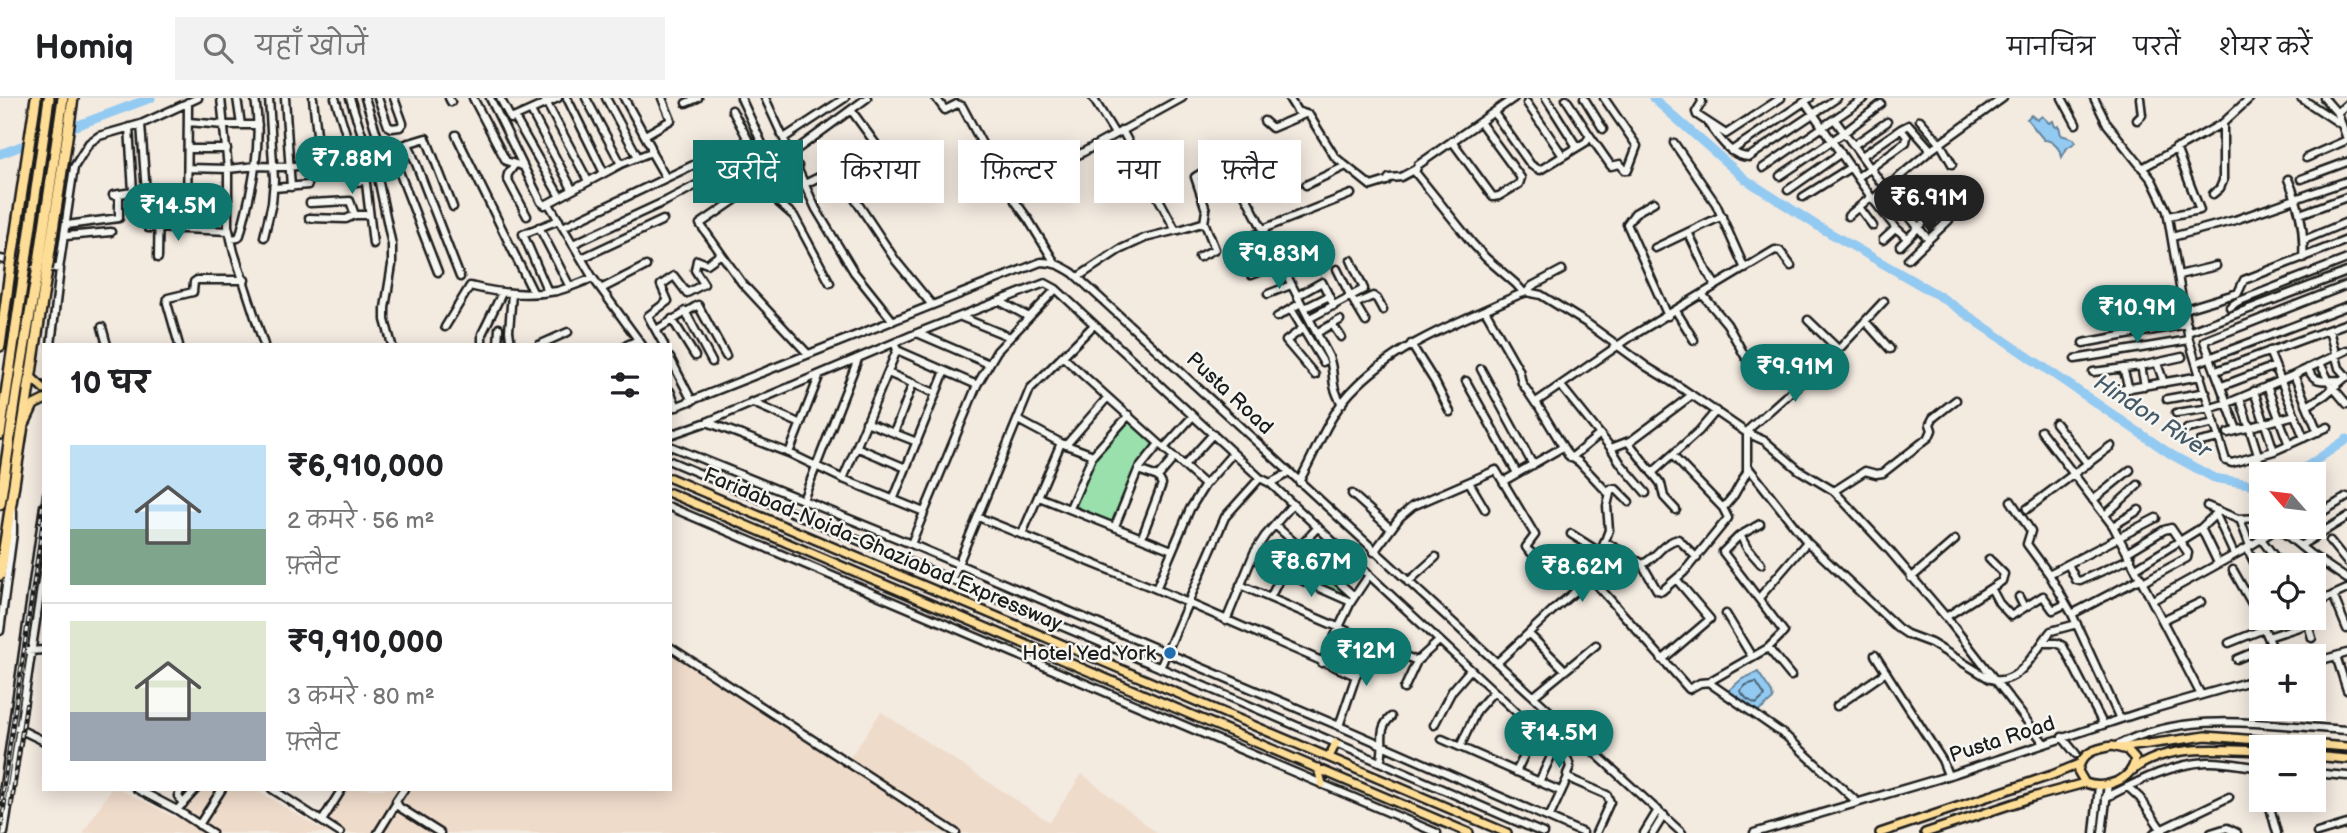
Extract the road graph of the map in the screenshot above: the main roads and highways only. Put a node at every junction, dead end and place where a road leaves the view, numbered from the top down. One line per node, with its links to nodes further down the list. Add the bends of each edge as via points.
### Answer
1 (36, 98): 6 (highway)
2 (49, 98): 11 (highway)
3 (63, 98): 5 (highway, via 48,193)
4 (73, 98): 5 (highway, via 53,230)
5 (43, 265): 7 (highway); 14 (highway)
6 (0, 346)
7 (30, 375): 8 (main road); 10 (highway)
8 (42, 387)
9 (42, 401): 10 (main road, via 34,405)
10 (22, 426): 15 (highway)
11 (0, 434)
12 (672, 479): 20 (main road, Faridabad-Noida-Ghaziabad Expressway)
13 (672, 494): 24 (main road, Faridabad-Noida-Ghaziabad Expressway)
14 (0, 504)
15 (0, 575)
16 (1336, 743): 20 (main road)
17 (2118, 747): 18 (main road, via 2206,736); 23 (main road, via 2090,752); 25 (main road, via 2135,759)
18 (2347, 747)
19 (2249, 751): 25 (main road, via 2208,750 2153,758)
20 (1329, 757): 29 (main road, Faridabad-Noida-Ghaziabad Expressway)
21 (2326, 757): 22 (main road)
22 (2347, 759)
23 (2079, 764): 26 (main road); 30 (main road)
24 (1318, 768): 27 (main road); 28 (main road, Faridabad-Noida-Ghaziabad Expressway)
25 (2129, 773): 26 (main road, via 2108,784)
26 (2085, 783): 31 (main road)
27 (1322, 784)
28 (1469, 833)
29 (1507, 833)
30 (1880, 833)
31 (1925, 833)

